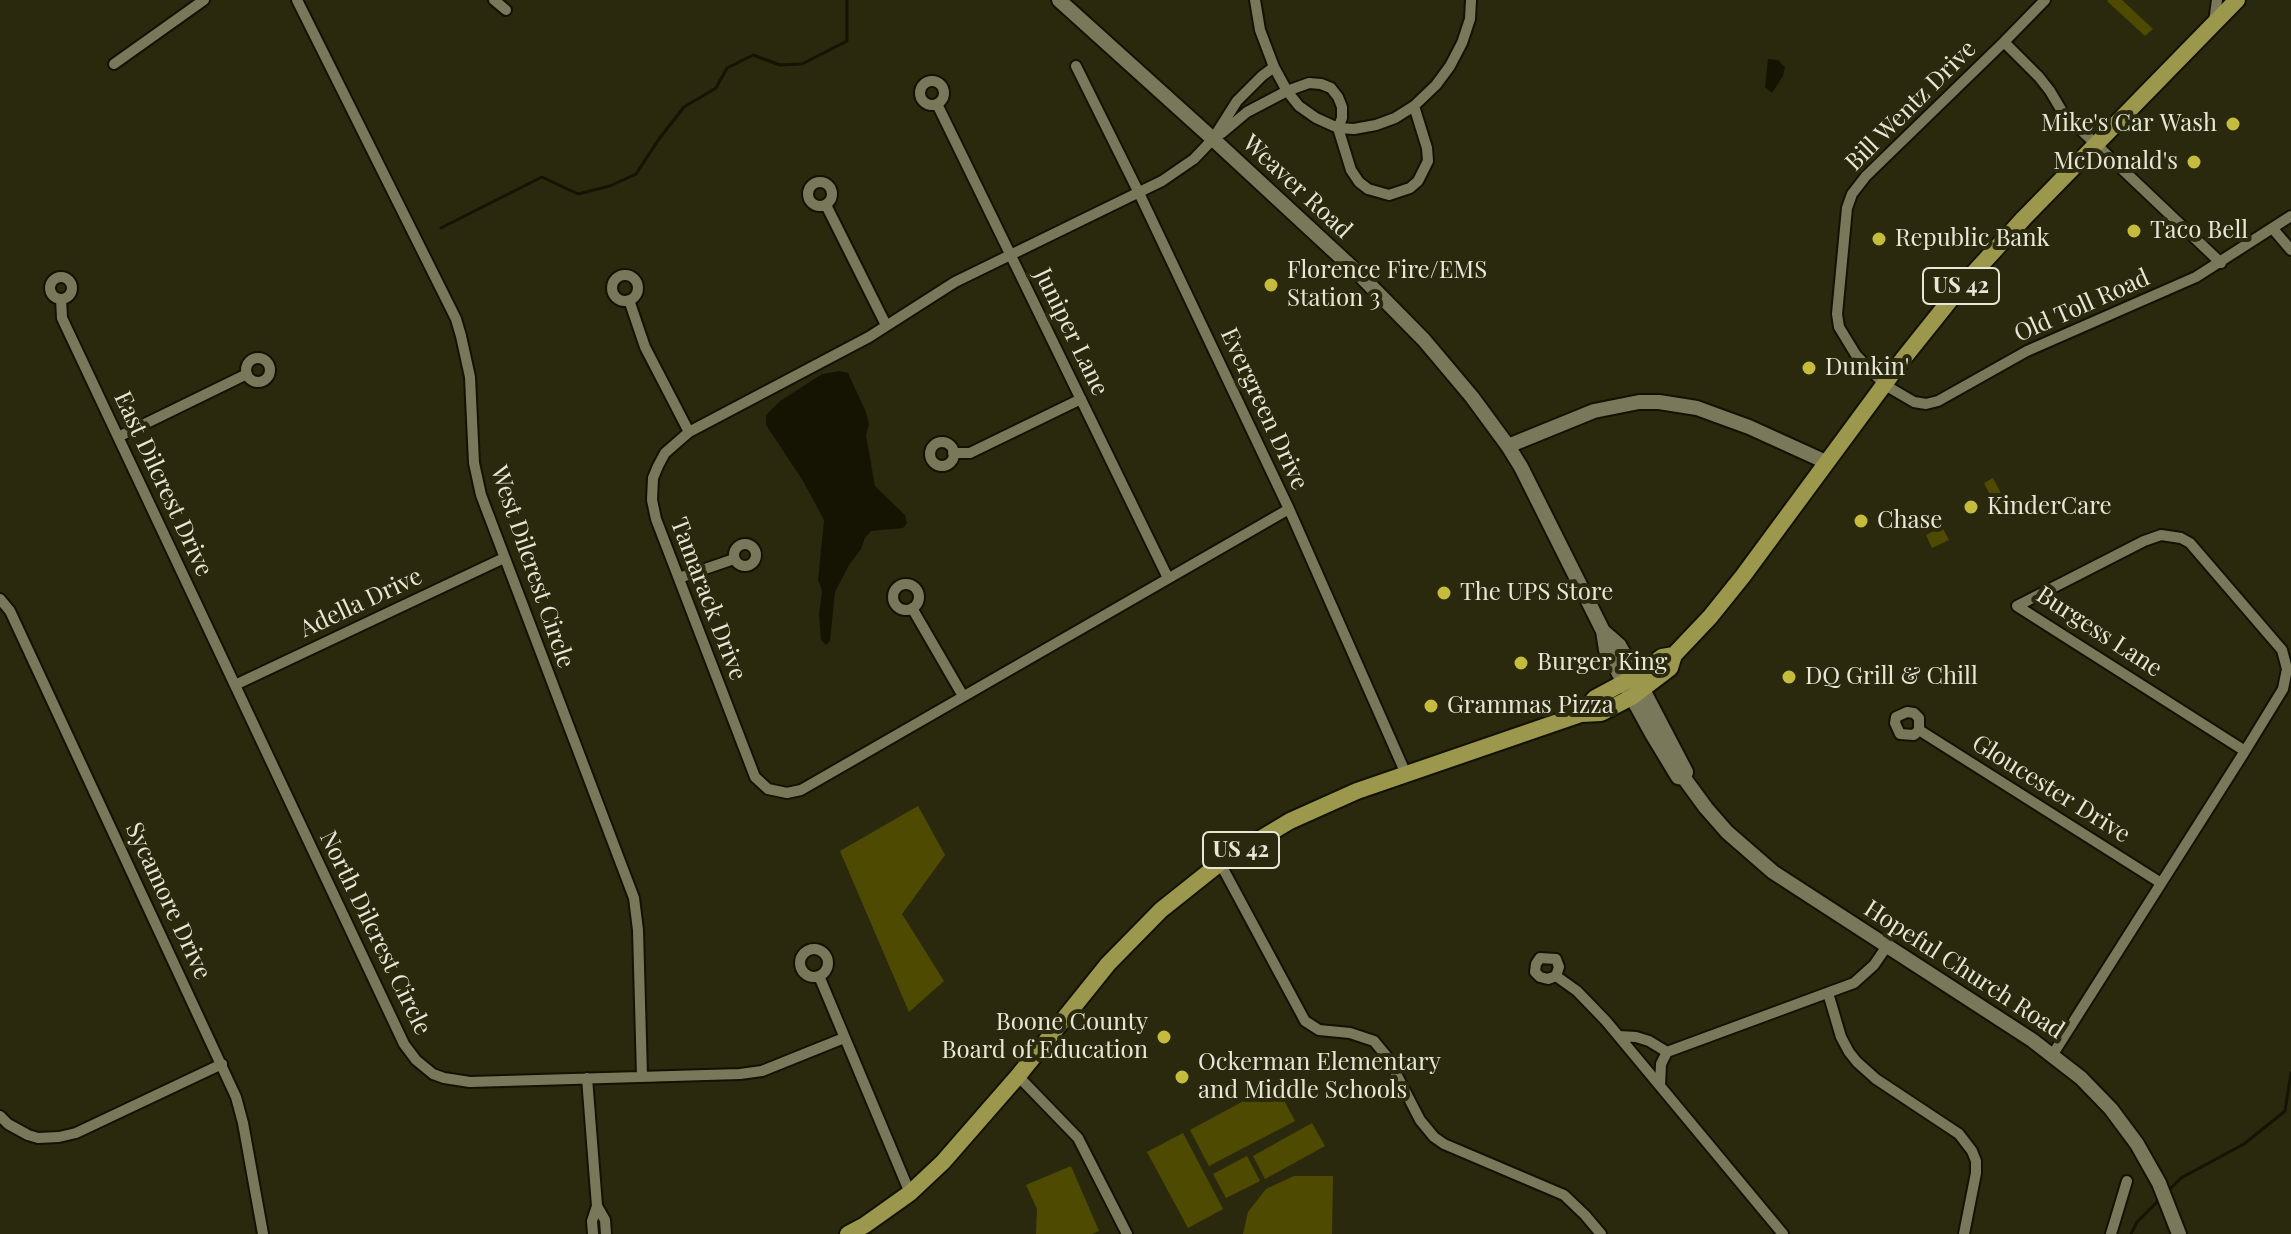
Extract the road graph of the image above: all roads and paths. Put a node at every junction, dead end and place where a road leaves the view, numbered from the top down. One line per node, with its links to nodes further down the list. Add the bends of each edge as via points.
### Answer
1 (204, 0): 13 (street)
2 (297, 0): 41 (street, West Dilcrest Circle, via 456,319 470,377 477,478)
3 (494, 0): 10 (street)
4 (1059, 0): 20 (main road, Weaver Road)
5 (1255, 0): 15 (street)
6 (1471, 0): 18 (street, via 1470,19 1450,66)
7 (2045, 0): 12 (street, Bill Wentz Drive)
8 (2217, 0): 11 (street)
9 (2237, 0): 11 (main road, US 42)
10 (506, 10)
11 (2214, 23): 21 (main road, US 42)
12 (2004, 42): 21 (street); 33 (street, Bill Wentz Drive, via 1866,176 1847,208 1839,327 1856,355)
13 (114, 64)
14 (1076, 66): 22 (street, Evergreen Drive)
15 (1274, 67): 16 (street); 20 (street, via 1237,101)
16 (1287, 91): 19 (street, via 1311,115); 19 (street, via 1309,83 1331,88 1342,107); 20 (street, via 1247,112)
17 (937, 104): 27 (street, Juniper Lane)
18 (1414, 106): 19 (street, via 1376,125); 19 (street, via 1428,161 1418,181 1400,193 1378,193 1359,182)
19 (1338, 128)
20 (1213, 139): 22 (street, Tamarack Drive, via 1194,159); 37 (main road, Weaver Road, via 1411,326)
21 (2095, 145): 28 (street); 33 (main road, US 42, via 1974,272)
22 (1139, 193): 27 (street, Tamarack Drive); 40 (street, Evergreen Drive)
23 (826, 205): 31 (street)
24 (2291, 216): 25 (street, Old Toll Road)
25 (2273, 229): 26 (street); 28 (street, Old Toll Road)
26 (2291, 250)
27 (1011, 254): 31 (street, Tamarack Drive); 34 (street, Juniper Lane)
28 (2221, 263): 33 (street, Old Toll Road, via 2027,351 1938,401 1914,402)
29 (61, 299): 36 (street, East Dilcrest Drive, via 62,318)
30 (629, 300): 35 (street, via 645,347)
31 (886, 325): 35 (street, Tamarack Drive)
32 (247, 374): 36 (street)
33 (1885, 385): 39 (main road, US 42)
34 (1081, 399): 38 (street, via 970,453); 44 (street, Juniper Lane)
35 (689, 432): 43 (street, Tamarack Drive, via 665,453 652,491 656,519)
36 (118, 437): 47 (street, East Dilcrest Drive)
37 (1508, 446): 39 (main road, via 1594,411 1659,402 1697,408); 48 (main road, Weaver Road, via 1603,631 1606,650)
38 (953, 453)
39 (1826, 462): 48 (main road, US 42, via 1743,576 1674,655 1670,668)
40 (1289, 509): 44 (street, Tamarack Drive); 52 (street, Evergreen Drive)
41 (504, 558): 47 (street, Adella Drive); 64 (street, West Dilcrest Circle, via 634,898)
42 (734, 559): 43 (street)
43 (679, 578): 49 (street, Tamarack Drive, via 751,768 768,789 801,790)
44 (1168, 578): 49 (street, Tamarack Drive)
45 (0, 599): 63 (street, Sycamore Drive)
46 (912, 608): 49 (street)
47 (235, 685): 66 (street, North Dilcrest Circle, via 416,1060 433,1074 456,1081)
48 (1634, 687): 52 (main road, US 42, via 1595,698 1581,714); 55 (main road, Hopeful Church Road, via 1678,777 1749,853)
49 (963, 696)
50 (1919, 730): 54 (street, Gloucester Drive)
51 (2245, 751): 51 (street, Burgess Lane, via 2283,689 2285,659 2190,543 2153,537 2017,606); 54 (street, Burgess Lane)
52 (1406, 774): 53 (main road, US 42, via 1290,821)
53 (1220, 863): 65 (main road, US 42, via 1137,933); 78 (street, via 1305,1021 1319,1030 1374,1041 1434,1137 1564,1195)
54 (2161, 883): 62 (street, Burgess Lane)
55 (1887, 946): 58 (street, via 1865,975); 62 (main road, Hopeful Church Road)
56 (819, 976): 60 (street)
57 (1556, 976): 59 (street)
58 (1828, 993): 61 (street); 80 (street, via 1841,1037 1857,1062 1967,1142 1976,1173)
59 (1619, 1036): 61 (street, via 1649,1041); 67 (street)
60 (844, 1038): 64 (street, North Dilcrest Circle, via 752,1073); 70 (street)
61 (1667, 1052): 67 (street)
62 (2053, 1054): 82 (main road, Hopeful Church Road, via 2111,1109 2150,1165)
63 (222, 1064): 68 (street, via 59,1137 28,1135); 73 (street, Sycamore Drive, via 243,1123)
64 (642, 1076): 66 (street, North Dilcrest Circle)
65 (1018, 1076): 70 (main road, US 42); 77 (street, via 1078,1138)
66 (587, 1078): 71 (street)
67 (1660, 1086): 79 (street)
68 (0, 1116)
69 (2127, 1181): 81 (street)
70 (910, 1193): 72 (main road, US 42)
71 (597, 1206): 74 (street); 75 (street)
72 (867, 1230): 76 (main road, US 42)
73 (263, 1234)
74 (593, 1234)
75 (606, 1234)
76 (848, 1234)
77 (1127, 1234)
78 (1601, 1234)
79 (1783, 1234)
80 (1964, 1234)
81 (2111, 1234)
82 (2179, 1234)

